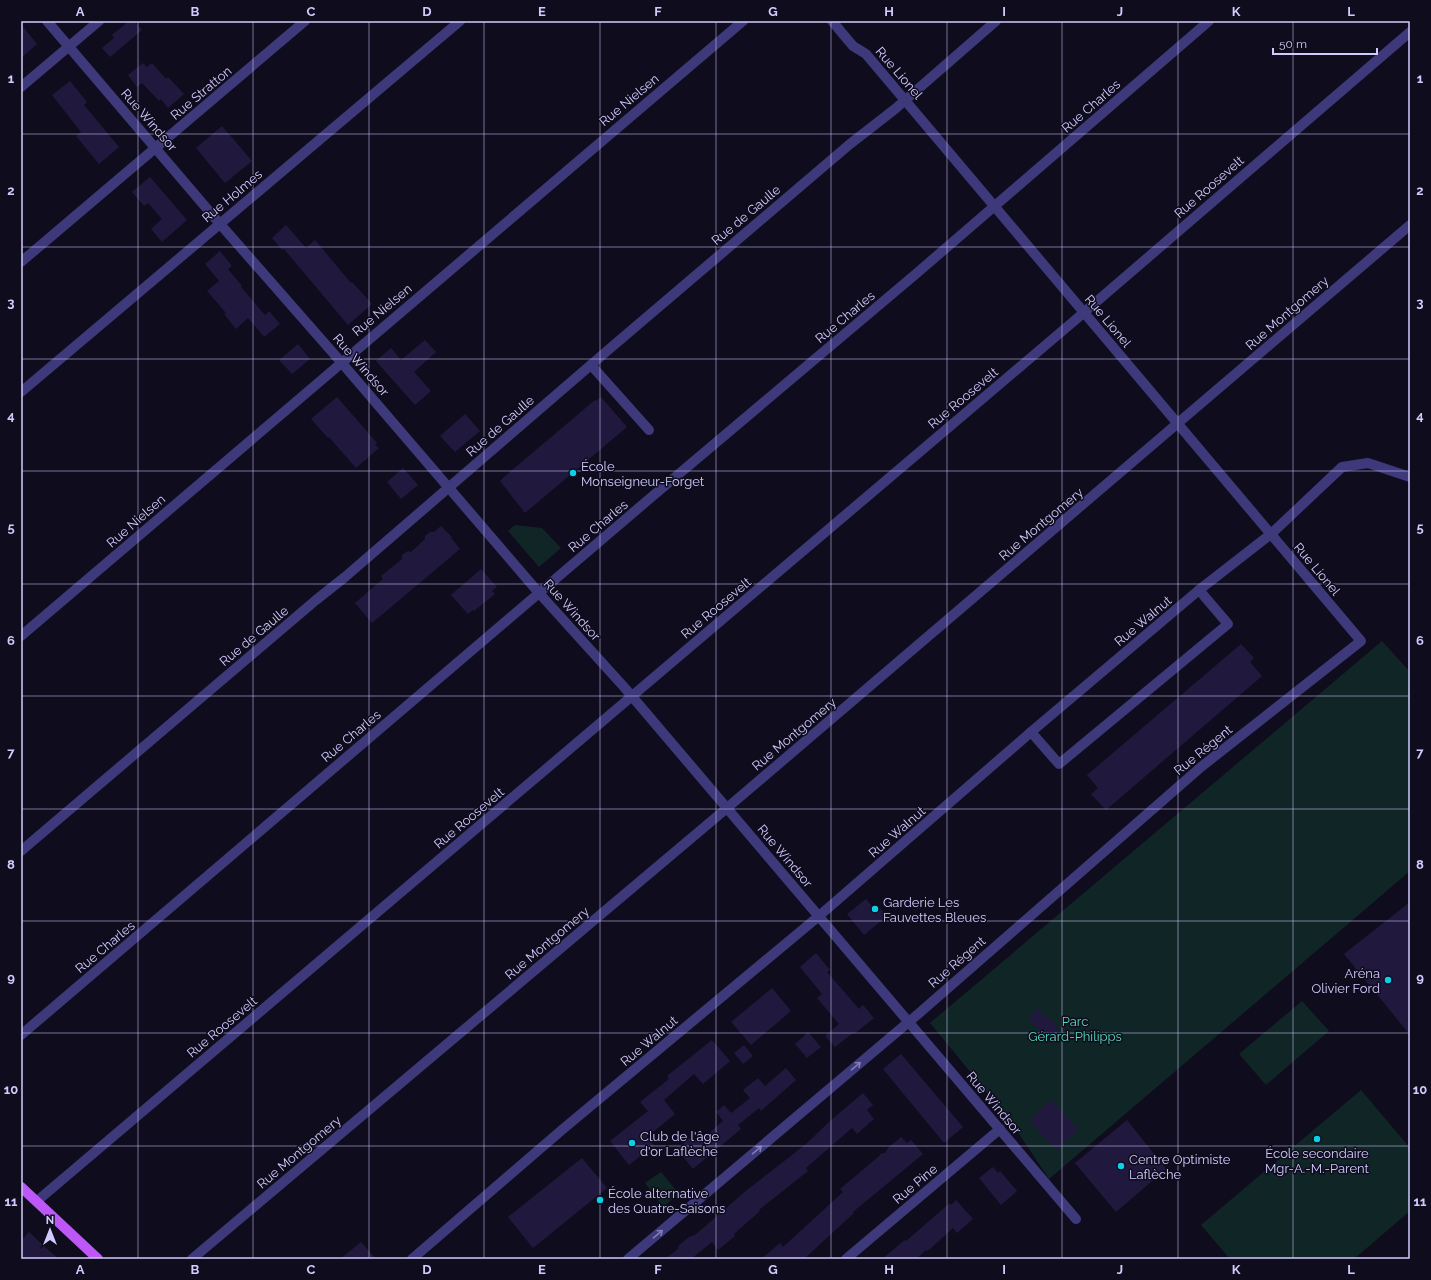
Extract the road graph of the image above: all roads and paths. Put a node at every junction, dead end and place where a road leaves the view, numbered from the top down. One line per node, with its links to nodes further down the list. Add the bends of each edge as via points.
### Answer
1 (47, 21): 10 (street, Rue Windsor)
2 (99, 21): 10 (street)
3 (305, 21): 13 (street, Rue Stratton)
4 (460, 21): 15 (street, Rue Holmes)
5 (743, 21): 19 (street, Rue Nielsen)
6 (832, 21): 12 (street, Rue Lionel, via 853,46 866,54)
7 (996, 21): 12 (street, Rue de Gaulle)
8 (1209, 21): 14 (street, Rue Charles)
9 (1410, 32): 18 (street, Rue Roosevelt)
10 (68, 47): 11 (street); 13 (street, Rue Windsor)
11 (21, 87)
12 (905, 100): 14 (street, Rue Lionel); 20 (street, Rue de Gaulle)
13 (156, 148): 15 (street, Rue Windsor); 17 (street, Rue Stratton)
14 (994, 206): 18 (street, Rue Lionel); 28 (street, Rue Charles)
15 (220, 224): 19 (street, Rue Windsor); 21 (street, Rue Holmes)
16 (1410, 225): 22 (street, Rue Montgomery)
17 (21, 262)
18 (1084, 312): 22 (street, Rue Lionel); 31 (street, Rue Roosevelt)
19 (341, 362): 25 (street, Rue Windsor); 29 (street, Rue Nielsen)
20 (591, 365): 23 (street); 25 (street, Rue de Gaulle)
21 (21, 392)
22 (1178, 424): 26 (street, Rue Lionel); 33 (street, Rue Montgomery)
23 (649, 430)
24 (1410, 477): 26 (street, Rue Walnut, via 1368,464 1342,467)
25 (448, 487): 28 (street, Rue Windsor); 34 (street, Rue de Gaulle)
26 (1271, 534): 27 (street, Rue Walnut); 30 (street, Rue Lionel)
27 (1199, 590): 32 (street, Rue Walnut); 32 (street, via 1228,624 1059,764)
28 (539, 593): 31 (street, Rue Windsor); 37 (street, Rue Charles)
29 (21, 636)
30 (1361, 641): 36 (street, Rue Régent, via 1201,767)
31 (632, 697): 33 (street, Rue Windsor); 40 (street, Rue Roosevelt)
32 (1031, 732): 35 (street, Rue Walnut)
33 (727, 808): 35 (street, Rue Windsor); 43 (street, Rue Montgomery)
34 (21, 851)
35 (819, 916): 36 (street, Rue Windsor); 44 (street, Rue Walnut, via 563,1129)
36 (908, 1022): 38 (street, Rue Windsor); 45 (street, Rue Régent, one-way to 36)
37 (21, 1035)
38 (1000, 1129): 41 (street, Rue Windsor); 46 (street, Rue Pine)
39 (21, 1187): 40 (main road)
40 (38, 1202): 42 (main road)
41 (1076, 1219)
42 (98, 1259)
43 (192, 1259)
44 (412, 1259)
45 (628, 1259)
46 (846, 1259)

